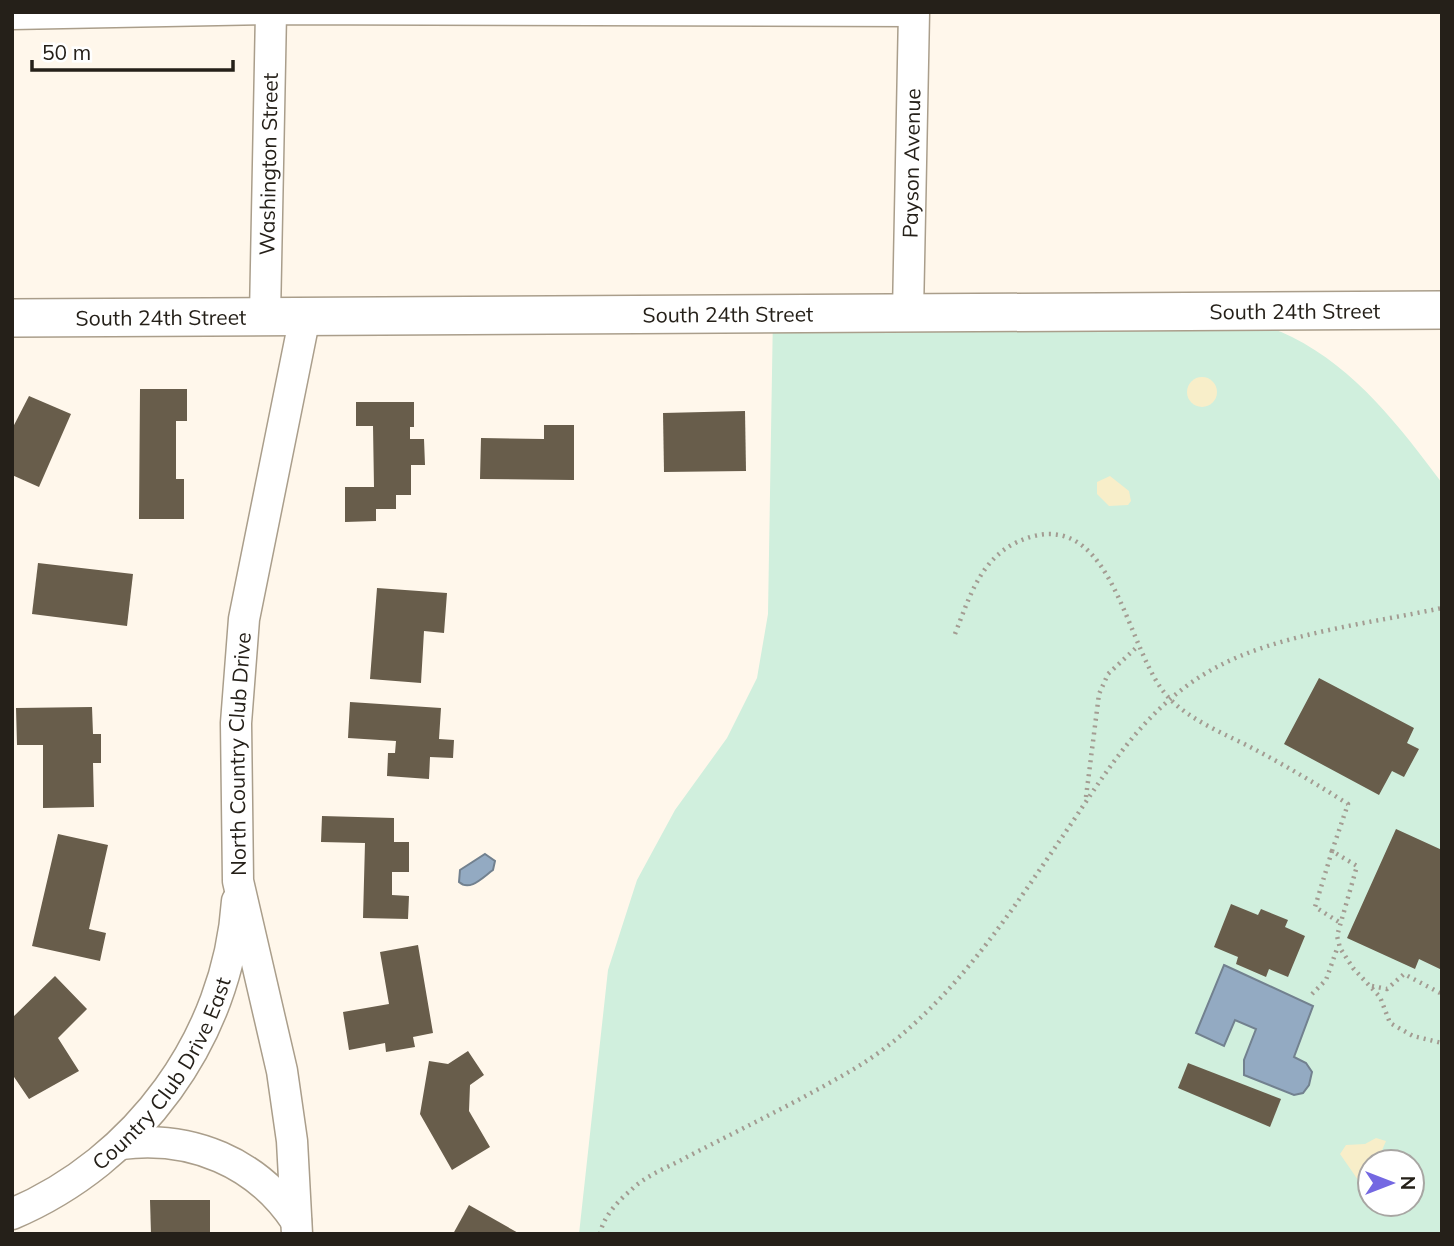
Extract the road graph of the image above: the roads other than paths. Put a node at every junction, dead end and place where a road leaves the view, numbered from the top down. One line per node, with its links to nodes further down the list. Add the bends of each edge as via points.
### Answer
1 (271, 14): 2 (lane); 3 (lane); 6 (street, Washington Street)
2 (914, 15): 5 (street, Payson Avenue)
3 (12, 21)
4 (1442, 310): 5 (street, South 24th Street)
5 (908, 313): 7 (street, South 24th Street)
6 (265, 316): 7 (street, South 24th Street); 8 (street, South 24th Street)
7 (305, 316): 9 (street, North Country Club Drive, via 244,619 236,723)
8 (12, 318)
9 (238, 881): 10 (street, Country Club Drive East, via 227,964 206,1024 167,1092); 12 (street, North Country Club Drive, via 282,1071 292,1141)
10 (121, 1144): 11 (street, Country Club Drive East, via 79,1178 40,1203); 12 (street, via 167,1142 211,1152 260,1180 285,1204)
11 (12, 1214)
12 (296, 1227)

